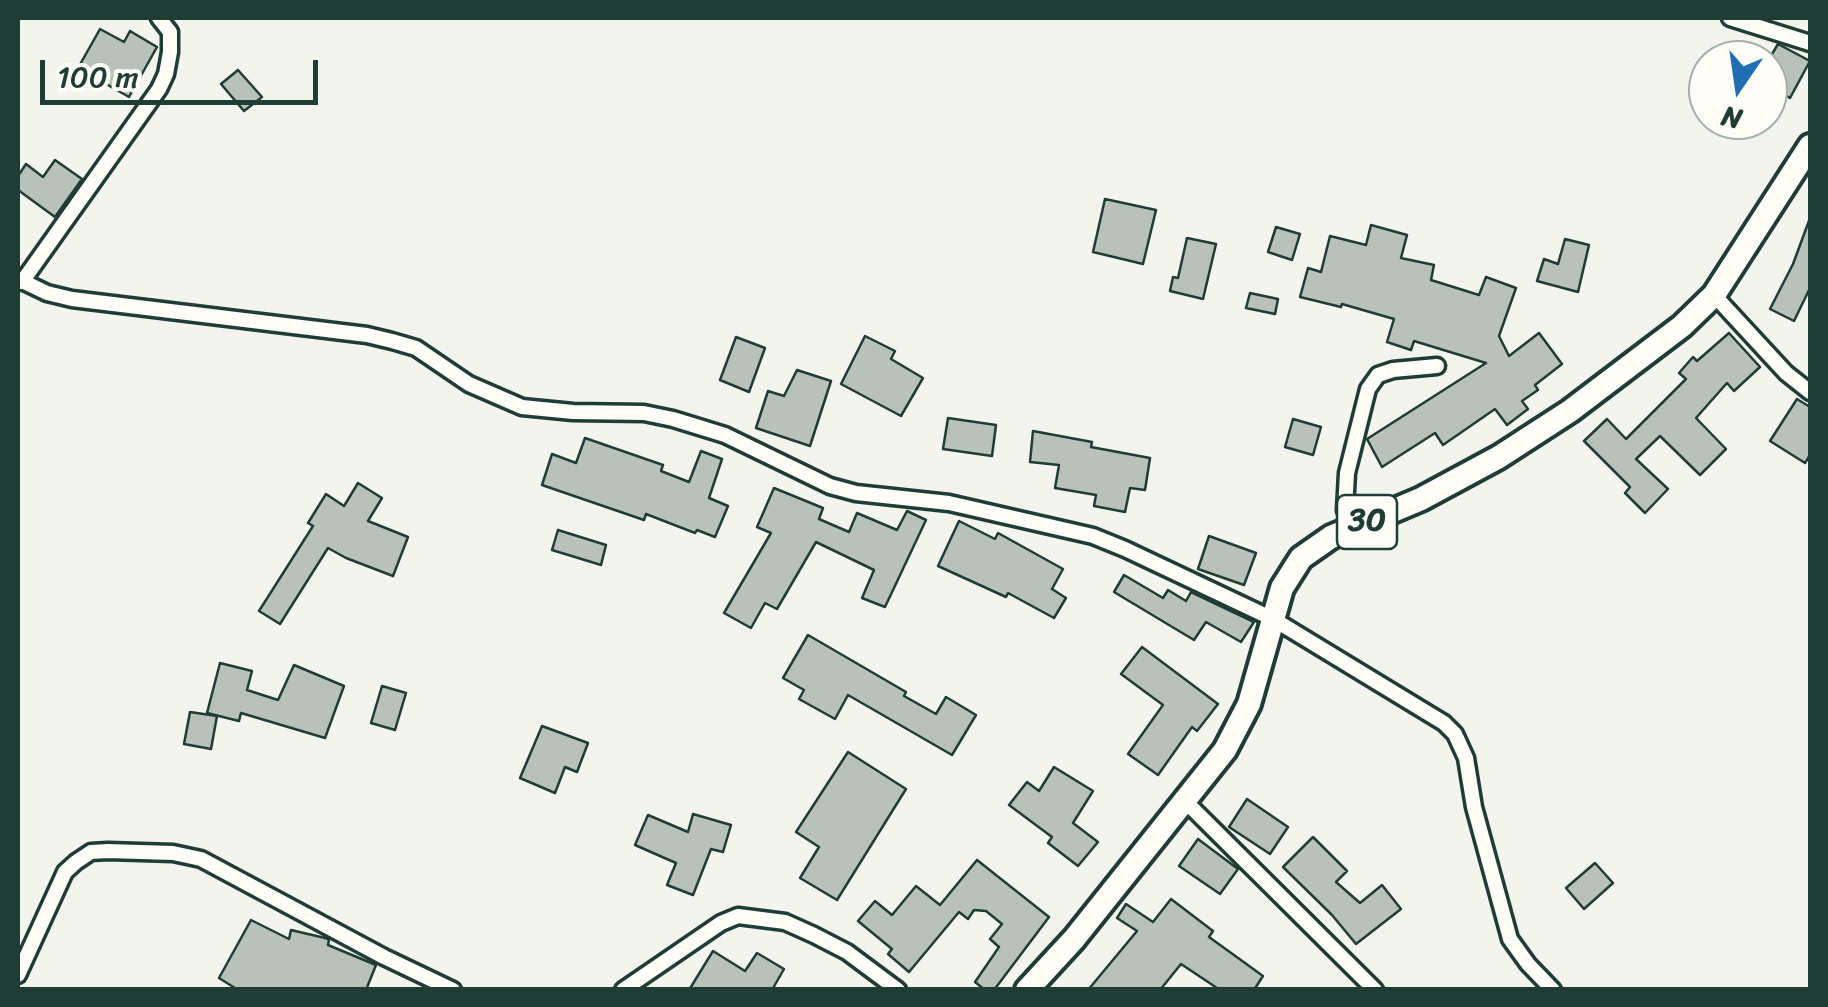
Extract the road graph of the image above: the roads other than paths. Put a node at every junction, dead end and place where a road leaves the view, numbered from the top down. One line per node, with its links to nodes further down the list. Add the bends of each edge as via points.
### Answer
1 (159, 18): 5 (street, via 170,32 159,90)
2 (1730, 18): 3 (street)
3 (1810, 43)
4 (1810, 146): 6 (highway, 30)
5 (20, 280): 10 (street, via 72,299 367,334 416,348 469,384 522,407 673,419 830,486 949,502 1093,536)
6 (1714, 295): 8 (street); 9 (highway, 30, via 1630,366 1500,457)
7 (1437, 366): 9 (street, via 1393,370 1378,375 1368,389 1346,483)
8 (1810, 392)
9 (1352, 528): 10 (highway, 30, via 1301,558)
10 (1272, 618): 11 (highway, 30, via 1249,704); 18 (street, via 1455,734 1510,939)
11 (1186, 802): 16 (highway, 30); 17 (street)
12 (18, 976): 13 (street, via 65,872 76,862 108,850 173,852 201,859)
13 (453, 990)
14 (623, 990): 15 (street, via 738,916 785,922 814,935)
15 (898, 990)
16 (1026, 990)
17 (1374, 990)
18 (1553, 990)

